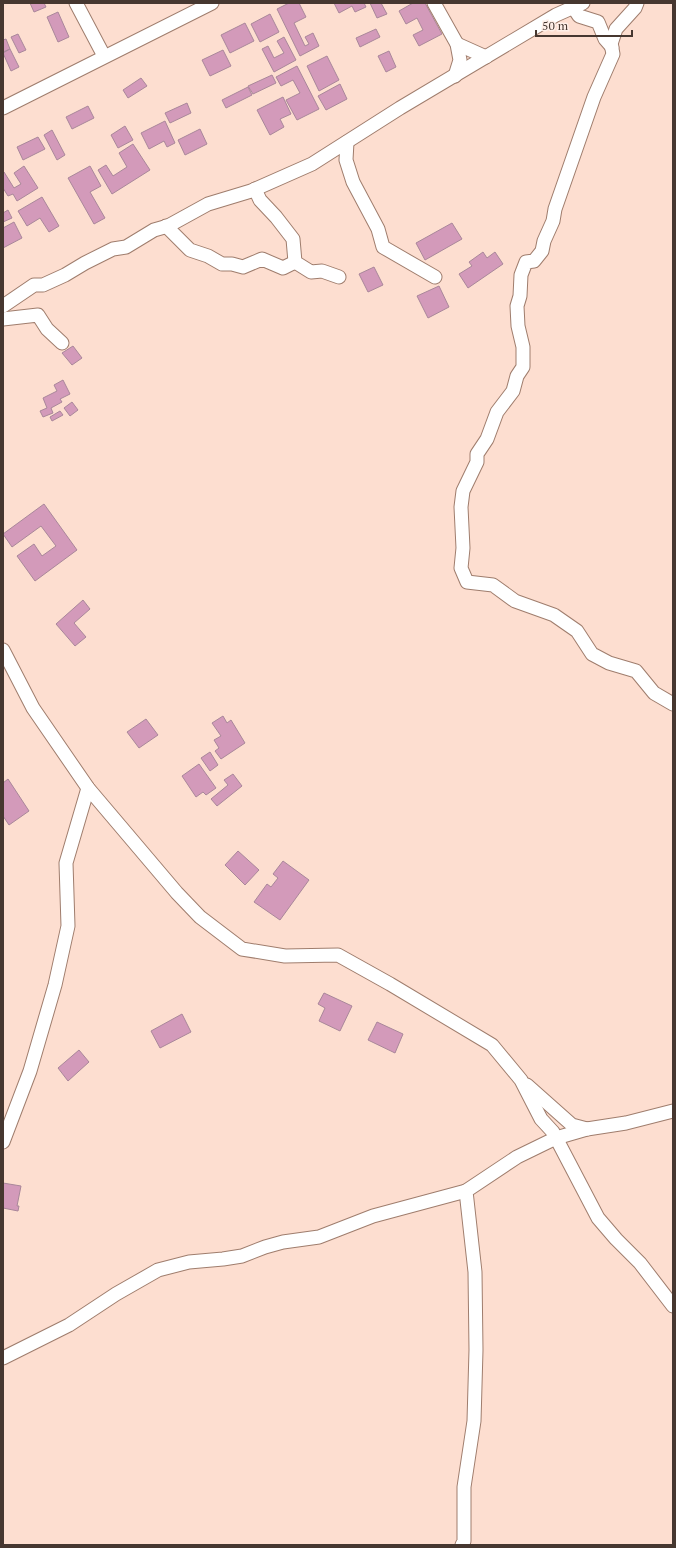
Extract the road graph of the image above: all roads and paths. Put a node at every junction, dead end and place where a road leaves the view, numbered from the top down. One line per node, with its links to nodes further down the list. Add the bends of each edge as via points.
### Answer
1 (76, 3): 8 (street)
2 (212, 3): 8 (street)
3 (434, 3): 6 (street)
4 (637, 3): 7 (street, via 616,29)
5 (578, 5): 7 (street, via 579,16 598,22); 9 (street, via 556,15)
6 (457, 44): 9 (street); 10 (street, via 460,60)
7 (612, 47): 22 (street, via 613,54 594,97 542,251 534,261 526,262 521,275 517,306 523,366 513,391 497,412 487,439 477,454 477,462 464,491 460,507 464,548 461,568 467,582 493,585 515,601 554,615 577,631 592,654 609,663 636,671 654,693)
8 (104, 56): 11 (street)
9 (486, 57): 10 (street)
10 (455, 76): 12 (street)
11 (3, 108)
12 (347, 142): 13 (street, via 312,164); 17 (street, via 346,160 353,182 378,229 383,247)
13 (254, 189): 14 (street, via 208,204); 15 (street, via 260,200 293,239)
14 (166, 226): 15 (street, via 190,250 222,264 243,266 262,260 283,268); 18 (street, via 154,230 126,247 113,249 43,285 34,285)
15 (296, 262): 16 (street, via 311,272 322,271)
16 (339, 277)
17 (435, 277)
18 (3, 306)
19 (3, 319): 20 (street, via 38,315 47,329)
20 (62, 343)
21 (3, 650): 23 (street, via 33,708)
22 (673, 704)
23 (88, 788): 24 (street, via 177,893 200,917 242,949 285,956 338,955 492,1045); 28 (street, via 66,863 68,926 55,985 30,1072)
24 (521, 1080): 26 (street, via 572,1125); 27 (street, via 541,1119)
25 (673, 1111): 26 (street, via 626,1123)
26 (587, 1128): 27 (street)
27 (555, 1135): 29 (street); 30 (street, via 598,1218)
28 (3, 1142)
29 (466, 1191): 32 (street, via 373,1216 319,1237 283,1242 242,1256 189,1262 158,1270 69,1325); 33 (street, via 475,1272 476,1350 474,1421 464,1487)
30 (667, 1289): 31 (street)
31 (673, 1306)
32 (3, 1358)
33 (462, 1545)

